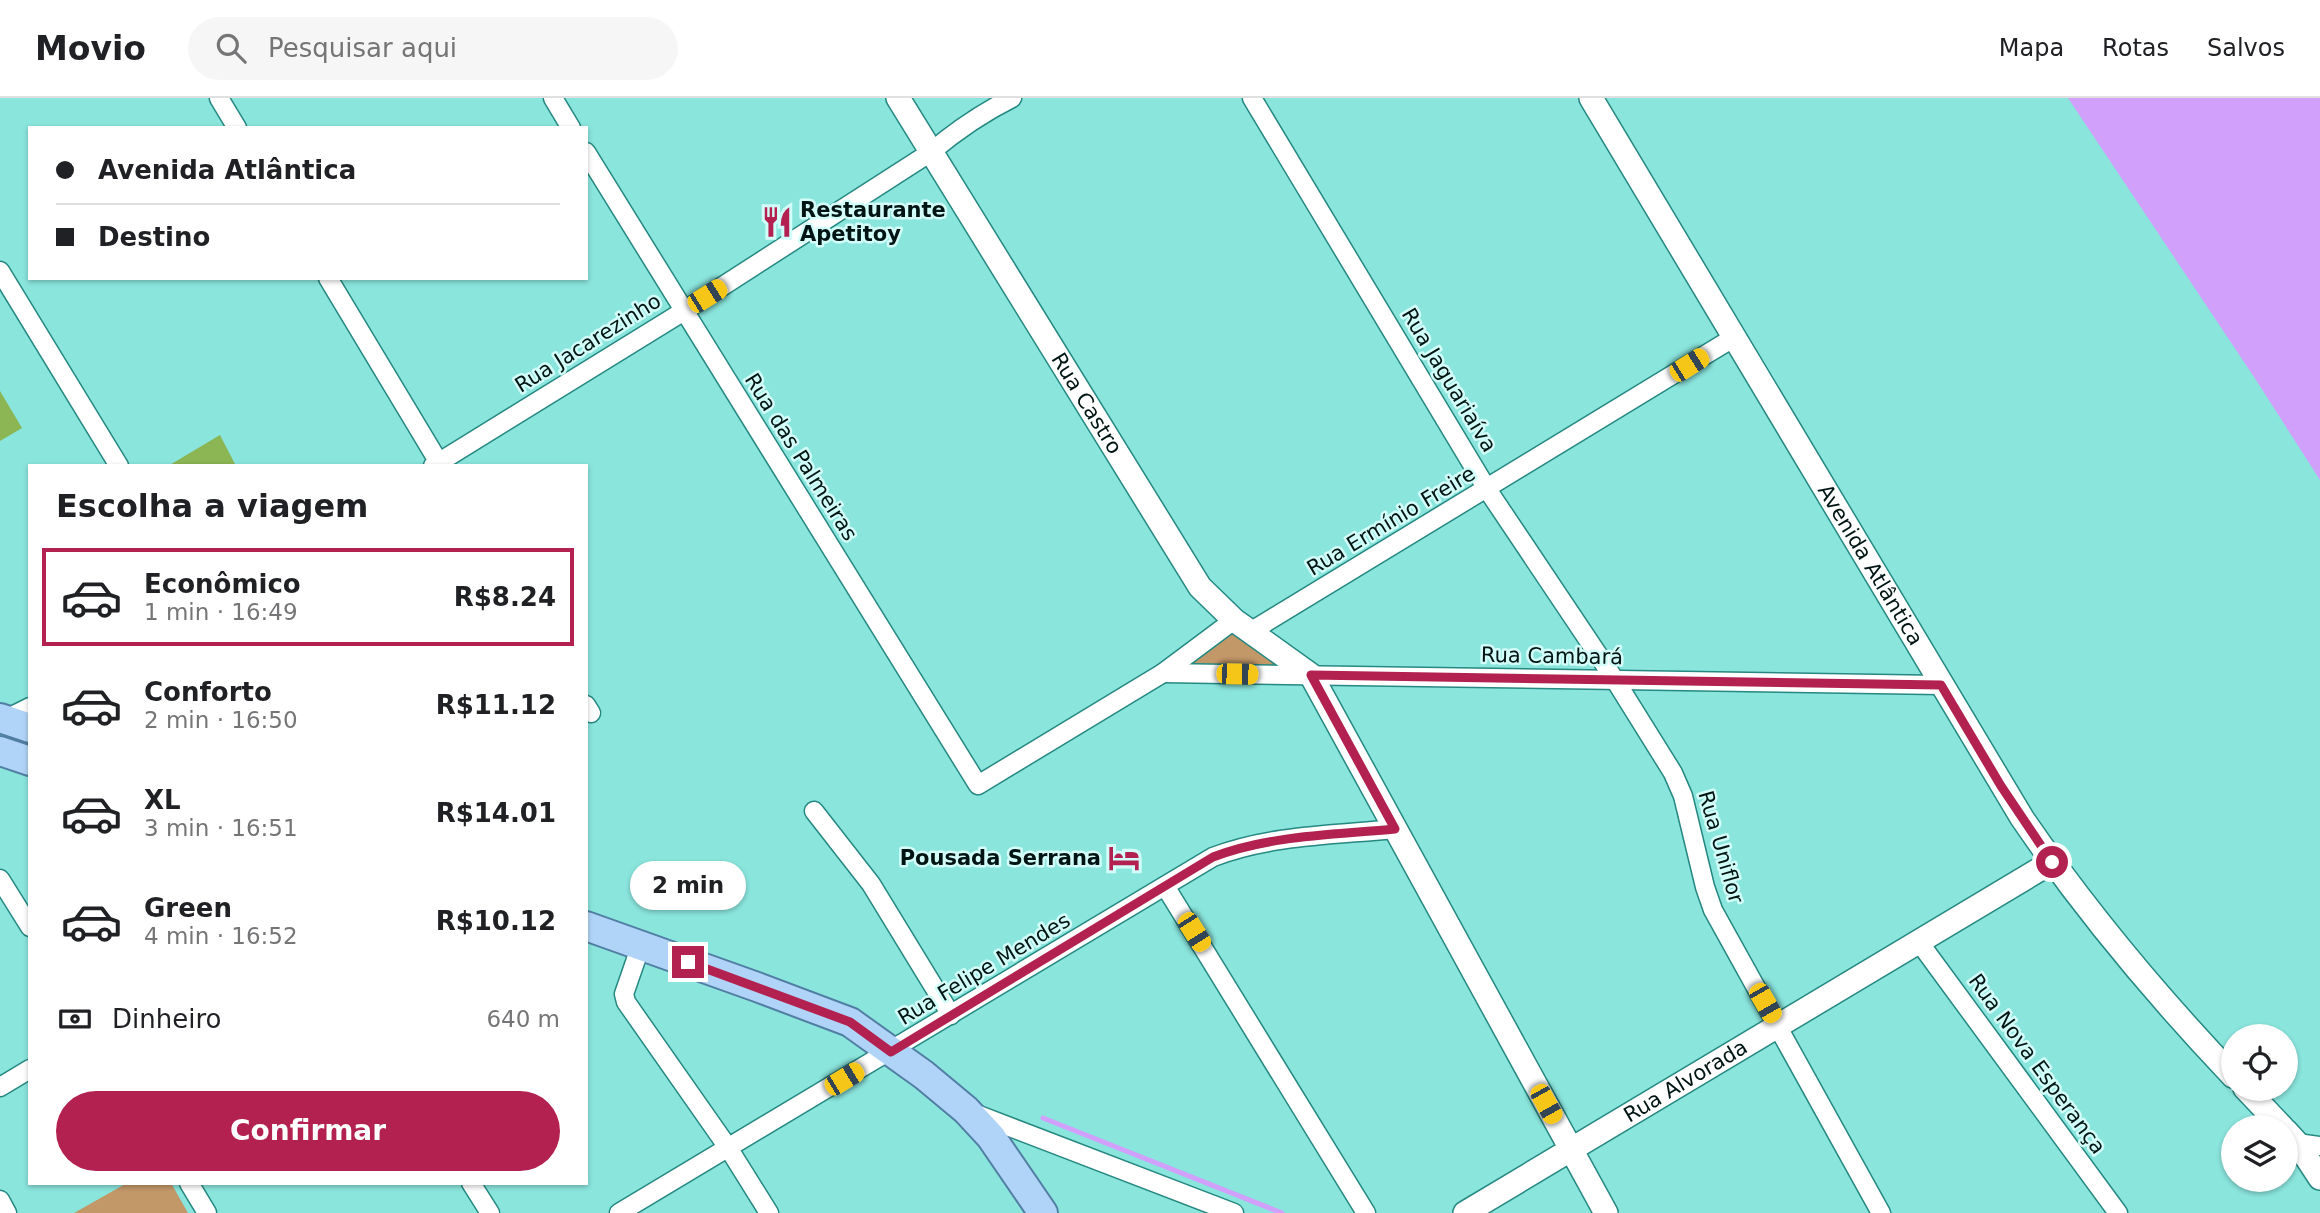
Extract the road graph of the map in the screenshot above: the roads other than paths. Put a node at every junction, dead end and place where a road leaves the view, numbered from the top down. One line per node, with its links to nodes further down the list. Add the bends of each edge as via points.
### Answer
1 (219, 98): 7 (street)
2 (553, 98): 8 (street)
3 (898, 98): 9 (street, Rua Castro)
4 (1012, 98): 9 (street, Rua Jacarezinho, via 958,129)
5 (1252, 98): 17 (street, Rua Jaguariaíva)
6 (1591, 98): 14 (street, Avenida Atlântica)
7 (236, 126)
8 (570, 126)
9 (931, 152): 13 (street, Rua Jacarezinho); 18 (street, Rua Castro, via 1185,565 1200,587)
10 (588, 155): 13 (street, Rua das Palmeiras)
11 (0, 271): 15 (street)
12 (329, 280): 16 (street)
13 (684, 311): 16 (street, Rua Jacarezinho); 25 (street, Rua das Palmeiras)
14 (1733, 338): 17 (street, Rua Ermínio Freire); 22 (street, Avenida Atlântica)
15 (118, 464)
16 (438, 464)
17 (1487, 489): 18 (street, Rua Ermínio Freire); 21 (street, Rua Jaguariaíva)
18 (1242, 626): 19 (street, Rua Ermínio Freire); 20 (street, Rua Castro)
19 (1163, 673): 20 (street, Rua Cambará); 25 (street, Rua Ermínio Freire)
20 (1311, 675): 21 (street, Rua Cambará); 27 (street)
21 (1615, 680): 22 (street, Rua Cambará); 36 (street, Rua Uniflor, via 1684,796 1713,910)
22 (1941, 685): 28 (street, Avenida Atlântica)
23 (0, 751): 24 (main road)
24 (28, 760)
25 (978, 785)
26 (814, 811): 35 (street, via 871,884)
27 (1395, 829): 30 (street, Rua Felipe Mendes, via 1240,847 1213,857); 46 (street)
28 (2052, 862): 33 (street, Rua Alvorada); 38 (street, Avenida Atlântica)
29 (0, 879): 31 (street)
30 (1165, 886): 35 (street, Rua Felipe Mendes); 58 (street)
31 (28, 924)
32 (588, 927): 34 (main road)
33 (1919, 942): 36 (street, Rua Alvorada); 62 (street, Rua Nova Esperança)
34 (641, 945): 37 (main road, via 850,1022); 45 (street, via 624,994 626,1002)
35 (951, 1015): 37 (street, Rua Felipe Mendes)
36 (1778, 1026): 46 (street, Rua Alvorada); 61 (street, Rua Uniflor)
37 (891, 1052): 42 (main road); 45 (street, Rua Felipe Mendes)
38 (2221, 1063)
39 (28, 1070): 40 (street)
40 (0, 1087)
41 (2259, 1101): 43 (street)
42 (966, 1110): 56 (main road, via 991,1137); 57 (street)
43 (2273, 1115)
44 (2298, 1140): 47 (street)
45 (729, 1149): 54 (street, Rua Felipe Mendes); 55 (street)
46 (1571, 1150): 59 (street, Rua Alvorada); 60 (street)
47 (2320, 1178)
48 (190, 1185): 52 (street)
49 (472, 1185): 53 (street)
50 (0, 1200): 51 (street)
51 (7, 1213)
52 (207, 1213)
53 (490, 1213)
54 (619, 1213)
55 (769, 1213)
56 (1043, 1213)
57 (1234, 1213)
58 (1366, 1213)
59 (1465, 1213)
60 (1606, 1213)
61 (1881, 1213)
62 (2118, 1213)

